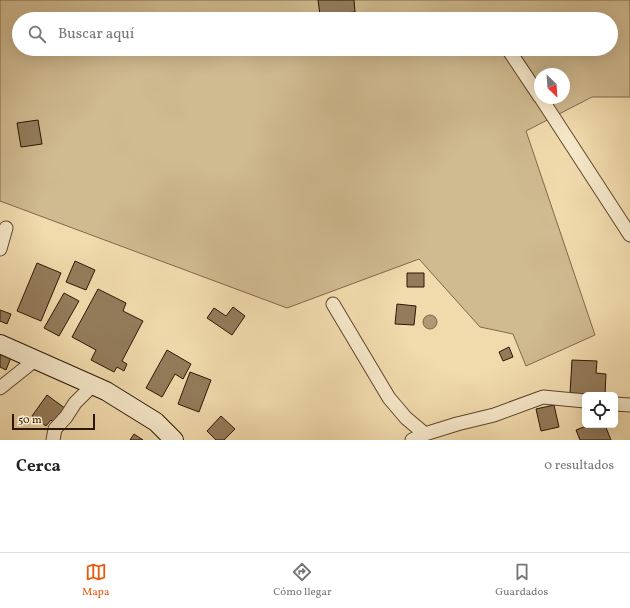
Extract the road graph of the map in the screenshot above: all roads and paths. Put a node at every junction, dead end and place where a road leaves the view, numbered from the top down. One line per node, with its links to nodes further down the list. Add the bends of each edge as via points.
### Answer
1 (513, 56): 2 (street)
2 (534, 89)
3 (544, 104): 5 (street)
4 (6, 228): 6 (street)
5 (630, 235)
6 (0, 249)
7 (333, 304): 15 (street, via 389,398 406,418)
8 (0, 344): 9 (street)
9 (35, 360): 10 (street); 11 (street)
10 (93, 385): 16 (street, via 55,429); 17 (street, via 156,422)
11 (0, 388)
12 (582, 401): 15 (street, via 543,397)
13 (618, 404): 14 (street)
14 (630, 405)
15 (425, 434): 18 (street)
16 (53, 440)
17 (174, 440)
18 (412, 440)

